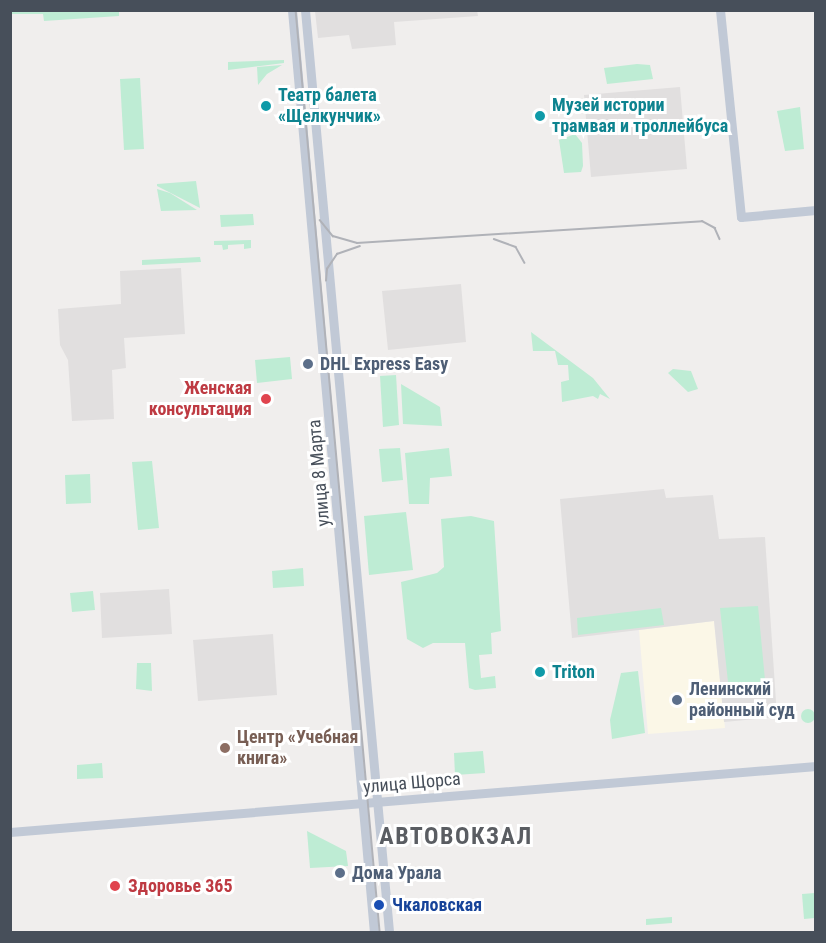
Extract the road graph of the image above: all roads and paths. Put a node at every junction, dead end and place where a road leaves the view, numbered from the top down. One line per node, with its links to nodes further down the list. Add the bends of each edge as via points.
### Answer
1 (292, 10): 7 (main road, улица 8 Марта)
2 (305, 10): 6 (main road, улица 8 Марта)
3 (720, 10): 4 (main road, via 741,217)
4 (816, 210)
5 (816, 766): 6 (main road, улица Щорса)
6 (378, 802): 7 (main road, улица Щорса); 10 (main road, улица 8 Марта)
7 (363, 803): 8 (main road, улица Щорса); 9 (main road, улица 8 Марта)
8 (10, 832)
9 (374, 933)
10 (389, 933)

